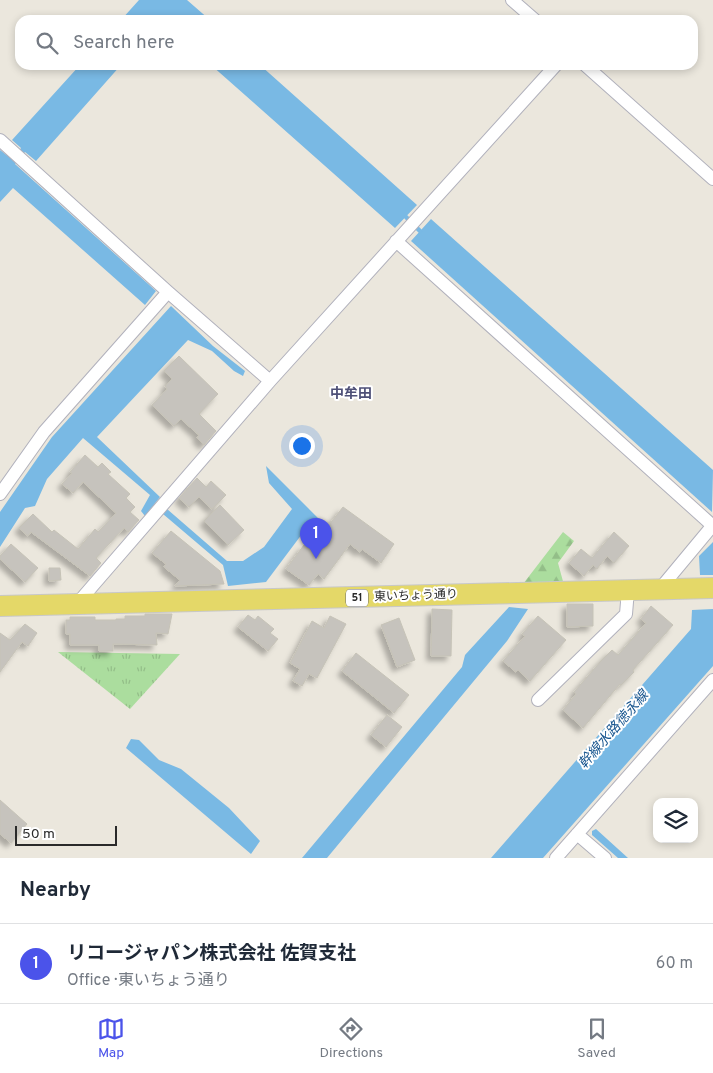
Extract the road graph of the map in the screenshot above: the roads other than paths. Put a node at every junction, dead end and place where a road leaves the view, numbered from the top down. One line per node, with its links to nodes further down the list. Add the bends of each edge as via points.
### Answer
1 (512, 0): 2 (street)
2 (529, 15)
3 (551, 70): 7 (street)
4 (592, 70): 6 (street)
5 (0, 140): 8 (street)
6 (713, 179)
7 (396, 241): 9 (street); 12 (street)
8 (168, 292): 9 (street); 10 (street)
9 (270, 381): 16 (street)
10 (4, 480): 11 (street)
11 (0, 494)
12 (713, 526): 15 (street)
13 (713, 588): 15 (main road, 東いちょう通り / 51)
14 (628, 590): 15 (main road, 東いちょう通り / 51); 16 (main road, 東いちょう通り / 51); 19 (street, via 626,614)
15 (659, 590)
16 (76, 605): 17 (main road, 東いちょう通り / 51)
17 (0, 606)
18 (713, 680): 20 (street)
19 (538, 700)
20 (577, 834): 21 (street); 22 (street)
21 (556, 858)
22 (605, 858)

